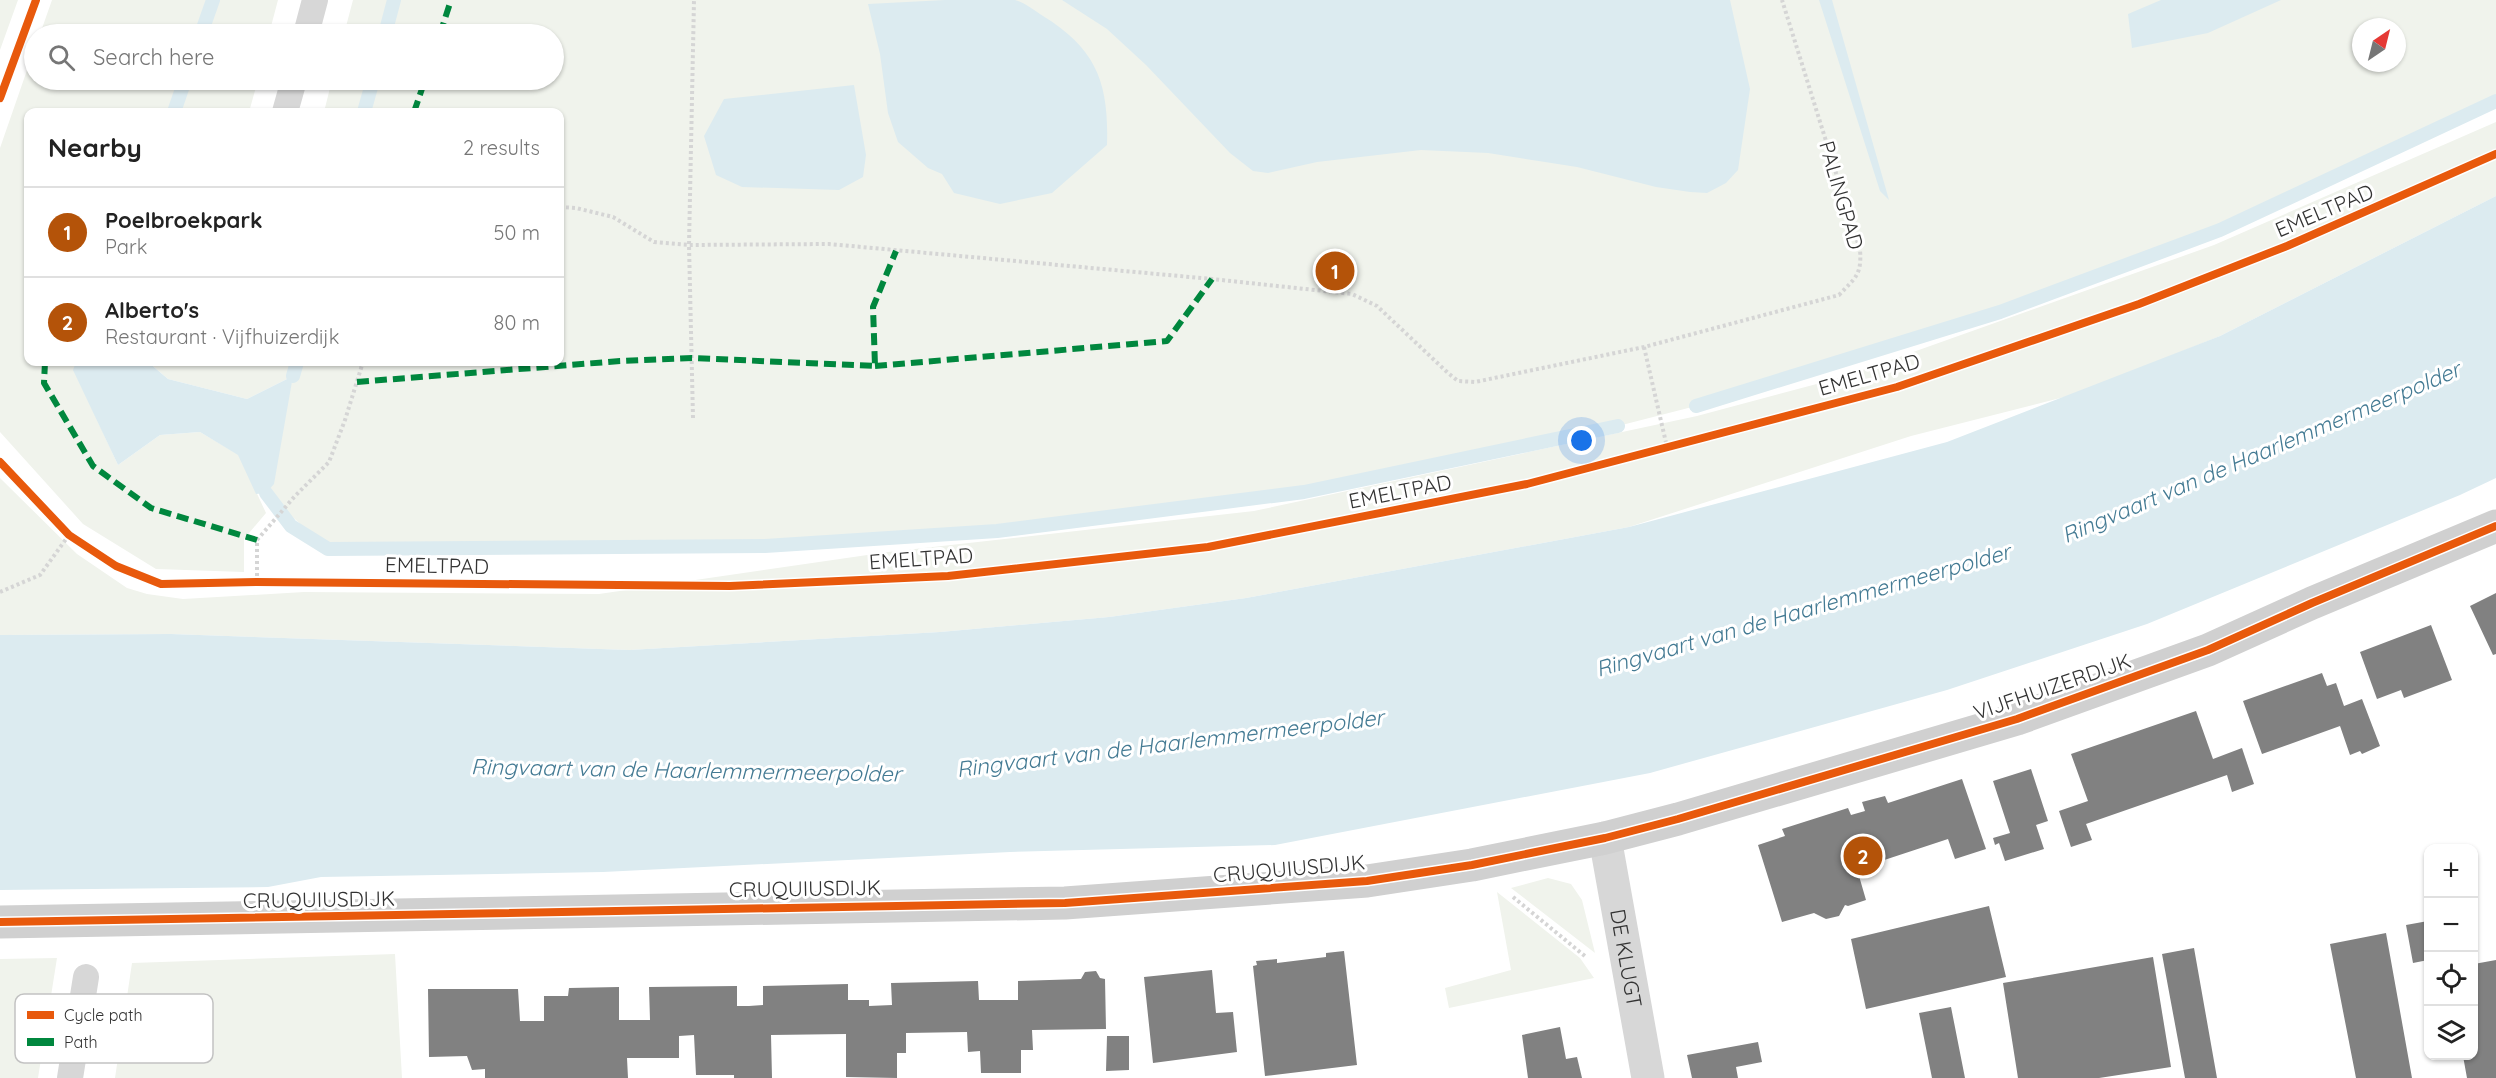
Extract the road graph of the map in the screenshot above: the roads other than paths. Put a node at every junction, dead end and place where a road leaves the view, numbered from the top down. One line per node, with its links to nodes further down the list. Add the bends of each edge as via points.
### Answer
1 (315, 0): 2 (lane)
2 (309, 24)
3 (291, 90): 4 (lane)
4 (286, 108)
5 (2496, 526): 6 (street, VIJFHUIZERDIJK, via 2208,650 2017,719)
6 (1605, 838): 7 (street, CRUQUIUSDIJK, via 1367,881 1065,903); 12 (street, DE KLUGT)
7 (0, 922)
8 (86, 977): 9 (lane)
9 (83, 994)
10 (72, 1063): 11 (lane)
11 (70, 1078)
12 (1648, 1078)

